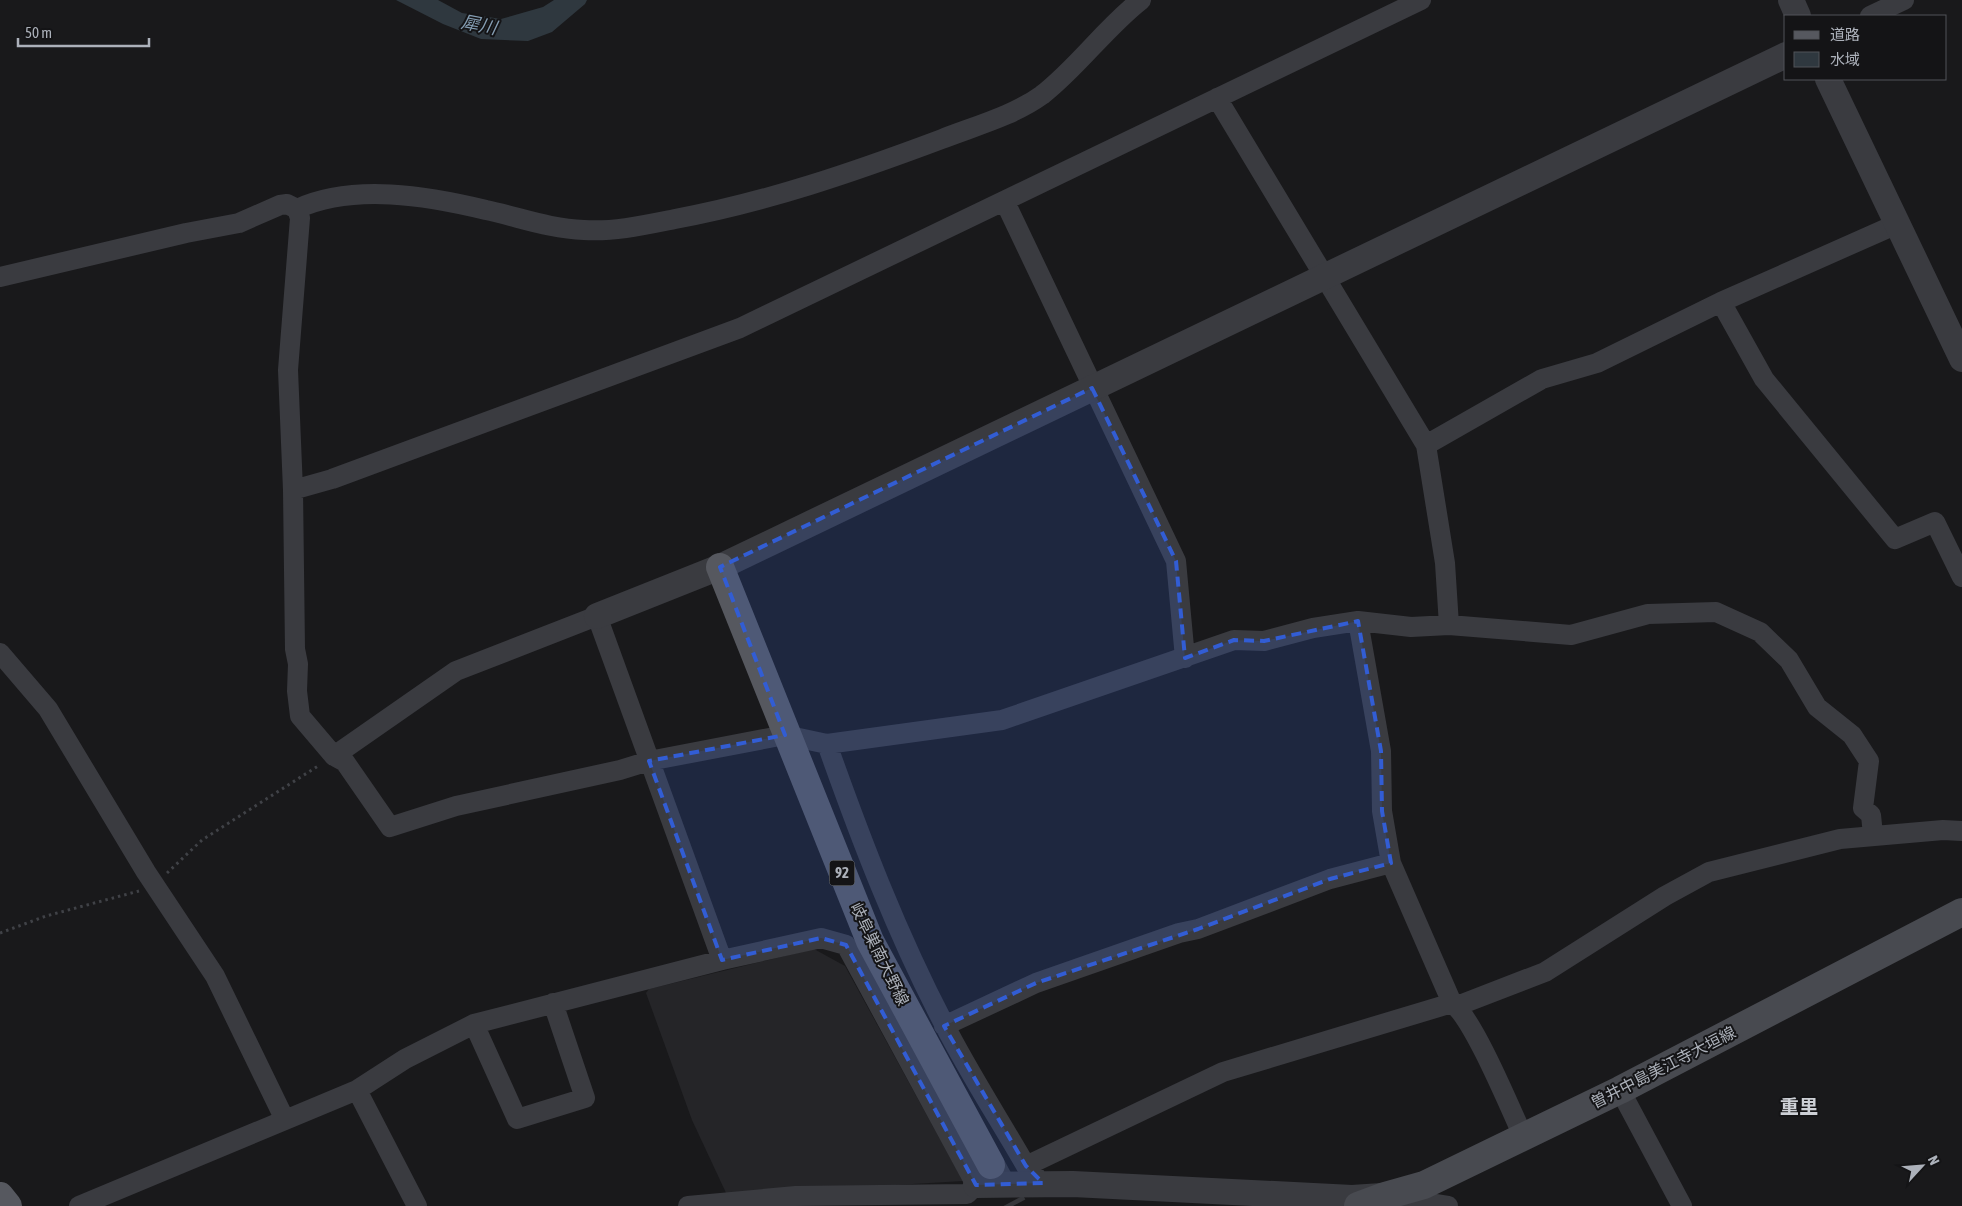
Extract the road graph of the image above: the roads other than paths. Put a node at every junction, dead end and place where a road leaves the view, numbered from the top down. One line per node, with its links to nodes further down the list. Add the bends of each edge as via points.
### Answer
1 (1141, 0): 11 (street, via 1042,95 1010,112 866,168 764,199 640,226 584,230 528,222 440,201 379,195 330,198)
2 (1421, 0): 9 (street)
3 (1791, 0): 5 (street)
4 (1904, 0): 6 (street)
5 (1798, 15)
6 (1872, 15)
7 (1784, 56): 13 (street)
8 (1828, 80): 12 (street)
9 (1217, 98): 10 (street); 13 (street)
10 (1005, 202): 17 (street); 19 (street, via 740,328 332,479)
11 (297, 209): 14 (street, via 287,204 280,205 239,223); 19 (street, via 300,218 288,370)
12 (1897, 224): 15 (street); 16 (street)
13 (1325, 276): 17 (street); 18 (street)
14 (0, 277)
15 (1721, 302): 18 (street, via 1597,363 1542,379); 21 (street, via 1764,379 1895,539 1935,522)
16 (1962, 359)
17 (1092, 388): 20 (street); 26 (street, via 1176,561)
18 (1426, 445): 24 (street, via 1445,563)
19 (293, 490): 29 (street, via 294,649 298,664 300,716)
20 (720, 567): 22 (street); 27 (main road, 岐阜巣南大野線 / 92)
21 (1962, 577)
22 (597, 616): 29 (street, via 456,671); 30 (street)
23 (1358, 622): 24 (street, via 1411,627); 26 (street, via 1313,628 1264,641 1234,640); 33 (street, via 1381,751 1382,811)
24 (1449, 625): 32 (street, via 1570,635 1648,614 1716,612 1743,622 1760,632 1789,660 1817,707 1852,735 1869,761 1863,808 1871,815)
25 (0, 653): 42 (street, via 48,709 215,976)
26 (1185, 658): 28 (street, via 1002,720)
27 (786, 735): 28 (street); 30 (street); 45 (main road, 岐阜巣南大野線 / 92, via 870,941)
28 (827, 744): 39 (street, via 864,847)
29 (334, 756): 30 (street, via 345,762 390,827 456,806)
30 (649, 761): 35 (street)
31 (1962, 830): 32 (street)
32 (1873, 835): 37 (street, via 1820,844 1709,872 1545,972 1462,1004)
33 (1391, 863): 37 (street); 39 (street, via 1330,879 1198,929 1036,982)
34 (1962, 912): 41 (main road, 曽井中島美江寺大垣線)
35 (722, 960): 36 (street); 45 (street, via 821,938 846,945)
36 (553, 1003): 38 (street); 38 (street, via 585,1098 517,1119)
37 (1452, 1003): 43 (street, via 1459,1008 1479,1045); 44 (street, via 1223,1072)
38 (474, 1024): 40 (street, via 405,1059)
39 (944, 1026): 44 (street)
40 (357, 1090): 42 (street); 50 (street)
41 (1620, 1090): 43 (main road, 曽井中島美江寺大垣線); 54 (street)
42 (285, 1120): 49 (street)
43 (1523, 1136): 47 (main road, 曽井中島美江寺大垣線, via 1424,1185)
44 (1034, 1174): 45 (street); 47 (street, via 1352,1198)
45 (983, 1175): 51 (street, via 967,1194 796,1196)
46 (0, 1196): 48 (main road)
47 (1385, 1196): 52 (main road, 曽井中島美江寺大垣線); 53 (street)
48 (8, 1206)
49 (79, 1206)
50 (417, 1206)
51 (688, 1206)
52 (1358, 1206)
53 (1448, 1206)
54 (1682, 1206)

